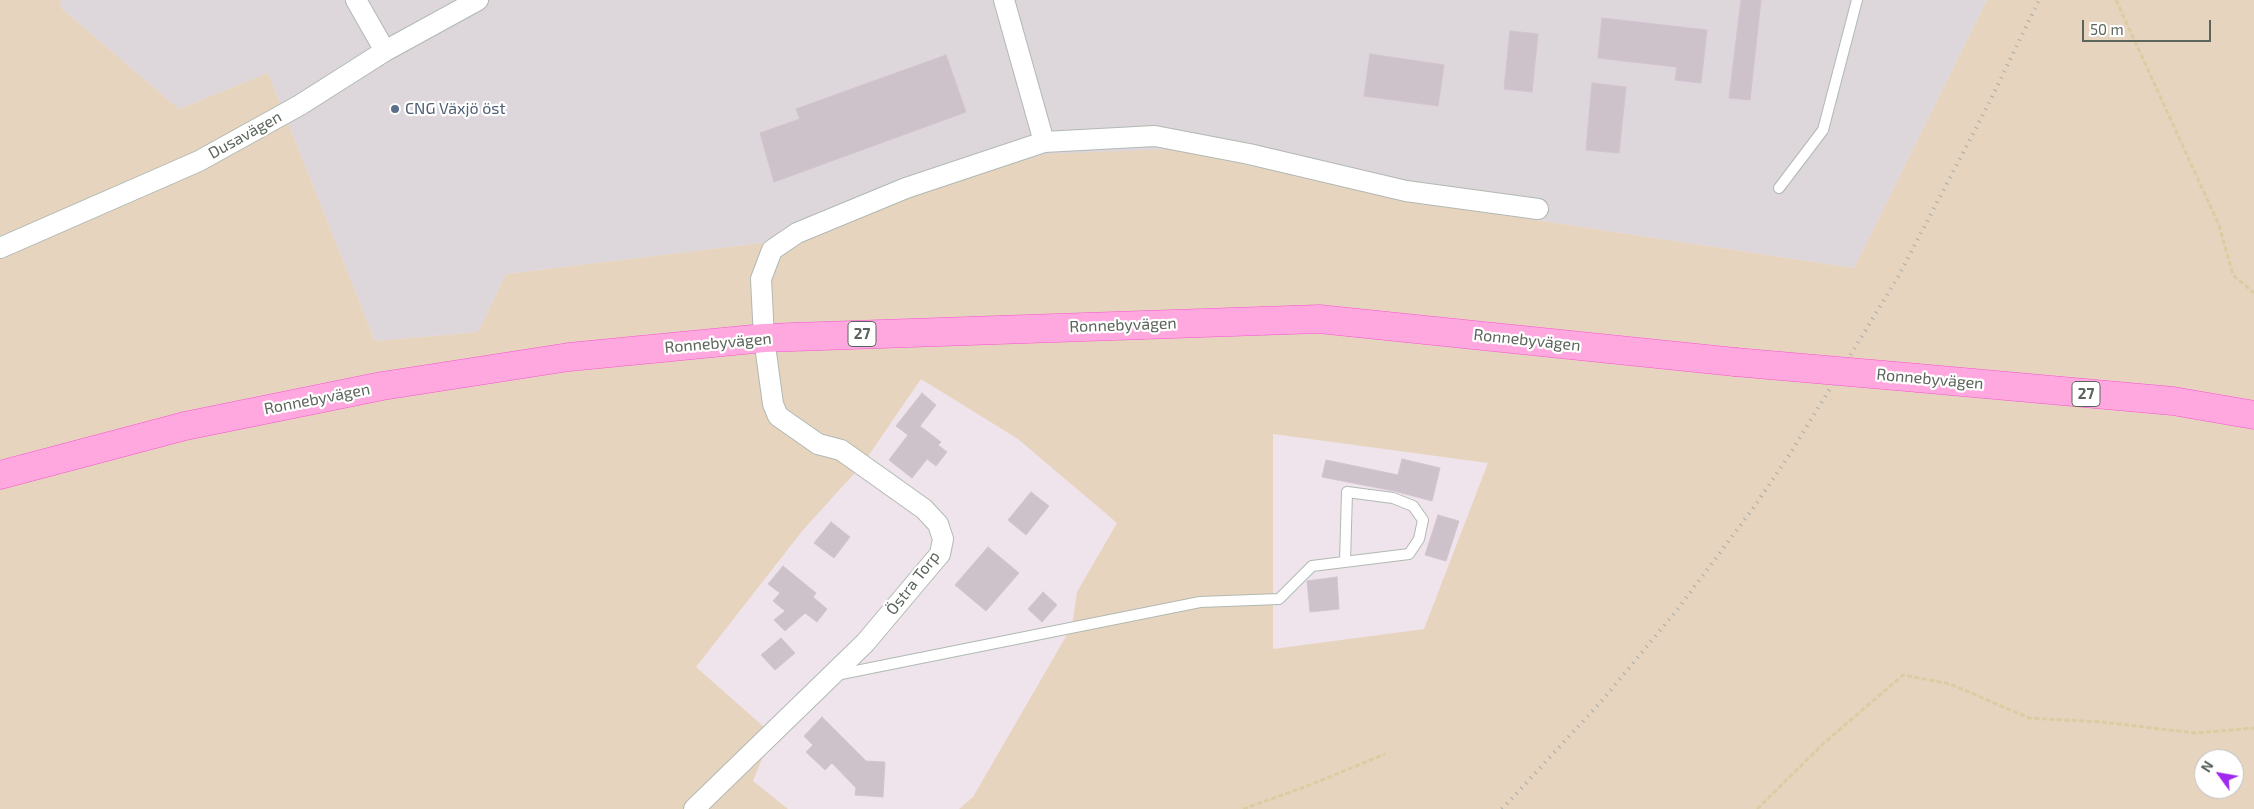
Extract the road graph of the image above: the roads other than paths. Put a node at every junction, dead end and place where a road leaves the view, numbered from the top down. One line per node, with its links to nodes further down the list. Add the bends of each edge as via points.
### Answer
1 (356, 0): 5 (street)
2 (478, 0): 5 (street, Dusavägen)
3 (1004, 0): 6 (street)
4 (1857, 0): 7 (lane, via 1823,130)
5 (385, 51): 9 (street, Dusavägen, via 300,105 199,160)
6 (1044, 142): 8 (street, Östra Torp, via 1155,136 1249,154 1406,192); 10 (street, Östra Torp, via 906,188 797,234 772,250 761,279)
7 (1779, 188)
8 (1538, 209)
9 (0, 248)
10 (764, 338): 11 (main road, Ronnebyvägen / 27, bridge, via 1320,319 1736,362 2173,402); 12 (main road, Ronnebyvägen / 27, via 569,357 382,386 185,426); 14 (street, Östra Torp, via 773,404 778,416 818,444 841,450 924,509 938,524 943,539 940,554 865,643)
11 (2254, 415)
12 (0, 474)
13 (1345, 562): 13 (lane, via 1409,554 1419,539 1423,520 1413,506 1393,498 1347,492); 14 (lane, via 1312,566 1279,599 1200,602)
14 (830, 676): 15 (street, Östra Torp)
15 (694, 809)

